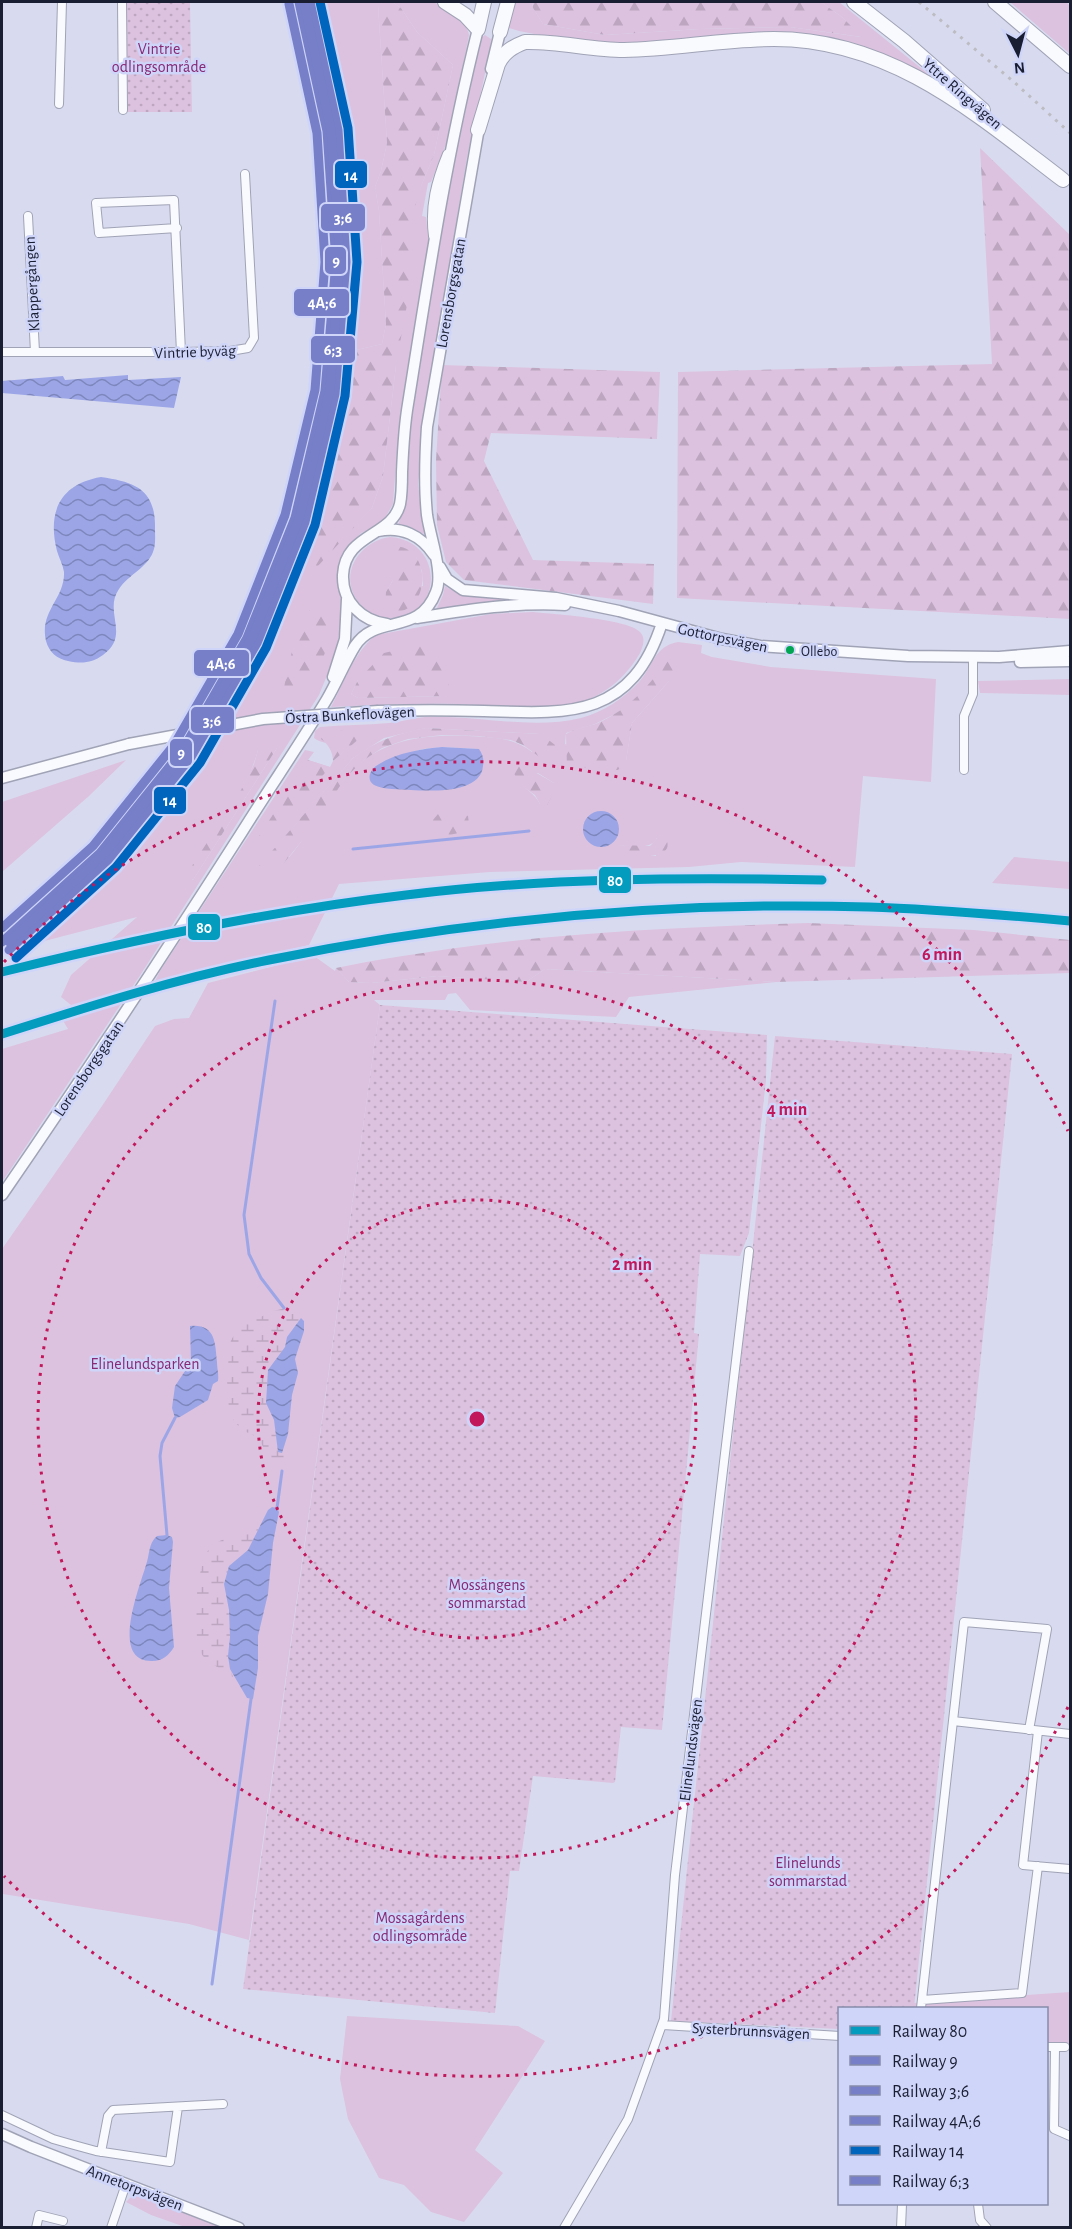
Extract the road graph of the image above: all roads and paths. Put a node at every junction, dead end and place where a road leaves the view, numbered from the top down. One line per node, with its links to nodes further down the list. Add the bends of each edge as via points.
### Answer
1 (62, 2): 11 (street)
2 (122, 2): 12 (street)
3 (445, 2): 8 (highway)
4 (484, 2): 8 (highway)
5 (508, 2): 9 (highway)
6 (854, 2): 15 (highway, Yttre Ringvägen)
7 (995, 2): 10 (highway)
8 (478, 28): 21 (main road, Lorensborgsgatan, via 434,244 408,406 400,506 388,524)
9 (500, 32): 13 (main road, Lorensborgsgatan)
10 (1071, 66)
11 (59, 104)
12 (123, 110)
13 (478, 130): 15 (highway, via 498,64 508,50 525,42 626,50 798,40 860,52 908,71 971,110); 22 (main road, Lorensborgsgatan, via 428,428 425,488)
14 (245, 174): 20 (street, Vintrie byväg, via 254,338 248,348)
15 (1067, 183)
16 (28, 216): 19 (street, Klappergången)
17 (177, 228): 17 (street, via 174,200 96,203 99,233); 20 (street)
18 (2, 352): 19 (street, Vintrie byväg)
19 (35, 352): 20 (street, Vintrie byväg)
20 (181, 352)
21 (375, 532): 22 (main road, via 408,532 419,538); 23 (main road, Lorensborgsgatan, via 359,542 348,557 343,576)
22 (436, 559): 24 (main road, Gottorpsvägen, via 447,579 464,590 556,597); 25 (main road, Lorensborgsgatan, via 439,577 434,599)
23 (347, 595): 27 (main road, Lorensborgsgatan, via 356,610 369,620); 32 (main road, Lorensborgsgatan, via 347,626 340,657)
24 (619, 611): 25 (main road, Gottorpsvägen, via 522,604); 26 (main road, Gottorpsvägen)
25 (413, 619): 27 (main road, Lorensborgsgatan)
26 (662, 622): 29 (main road, Gottorpsvägen, via 722,639 790,650); 34 (main road, Östra Bunkeflovägen, bridge, via 647,659 633,677 615,694 578,710 530,714 378,711 263,719 129,744)
27 (394, 624): 32 (main road, Lorensborgsgatan, via 370,630 361,638)
28 (1071, 651): 30 (main road, Gottorpsvägen)
29 (973, 657): 30 (main road, Gottorpsvägen); 33 (street, via 973,694 964,716)
30 (999, 657): 31 (main road, Gottorpsvägen, via 1018,662)
31 (1071, 661)
32 (309, 727): 35 (main road, Lorensborgsgatan, via 138,994)
33 (964, 770)
34 (2, 778)
35 (2, 1195)
36 (749, 1251): 44 (street, Elinelundsvägen, via 675,1875)
37 (953, 1721): 38 (street); 38 (street, via 964,1622 1047,1629); 42 (street)
38 (1034, 1730): 39 (street); 40 (street, via 1023,1864)
39 (1071, 1734)
40 (1038, 1866): 41 (street); 42 (street, via 1022,1993)
41 (1071, 1869)
42 (922, 2000): 43 (street)
43 (921, 2007)
44 (663, 2025): 45 (street, Systerbrunnsvägen); 62 (street, Elinelundsvägen, via 628,2119)
45 (838, 2036)
46 (1065, 2047): 47 (street)
47 (1051, 2048): 51 (street)
48 (223, 2104): 49 (street, Annetorpsvägen)
49 (178, 2107): 54 (street, Annetorpsvägen, via 113,2110 108,2116); 54 (street, Annetorpsvägen, via 170,2162)
50 (2, 2115): 54 (street, Annetorpsvägen, via 53,2139)
51 (1050, 2128): 53 (street)
52 (2, 2136): 55 (main road, Annetorpsvägen)
53 (1071, 2136)
54 (101, 2152)
55 (126, 2184): 60 (street); 61 (main road, Annetorpsvägen)
56 (902, 2205): 63 (street)
57 (978, 2205): 64 (street, via 980,2220)
58 (63, 2221): 59 (street, via 39,2215)
59 (36, 2228)
60 (111, 2228)
61 (239, 2228)
62 (564, 2228)
63 (901, 2228)
64 (987, 2228)

